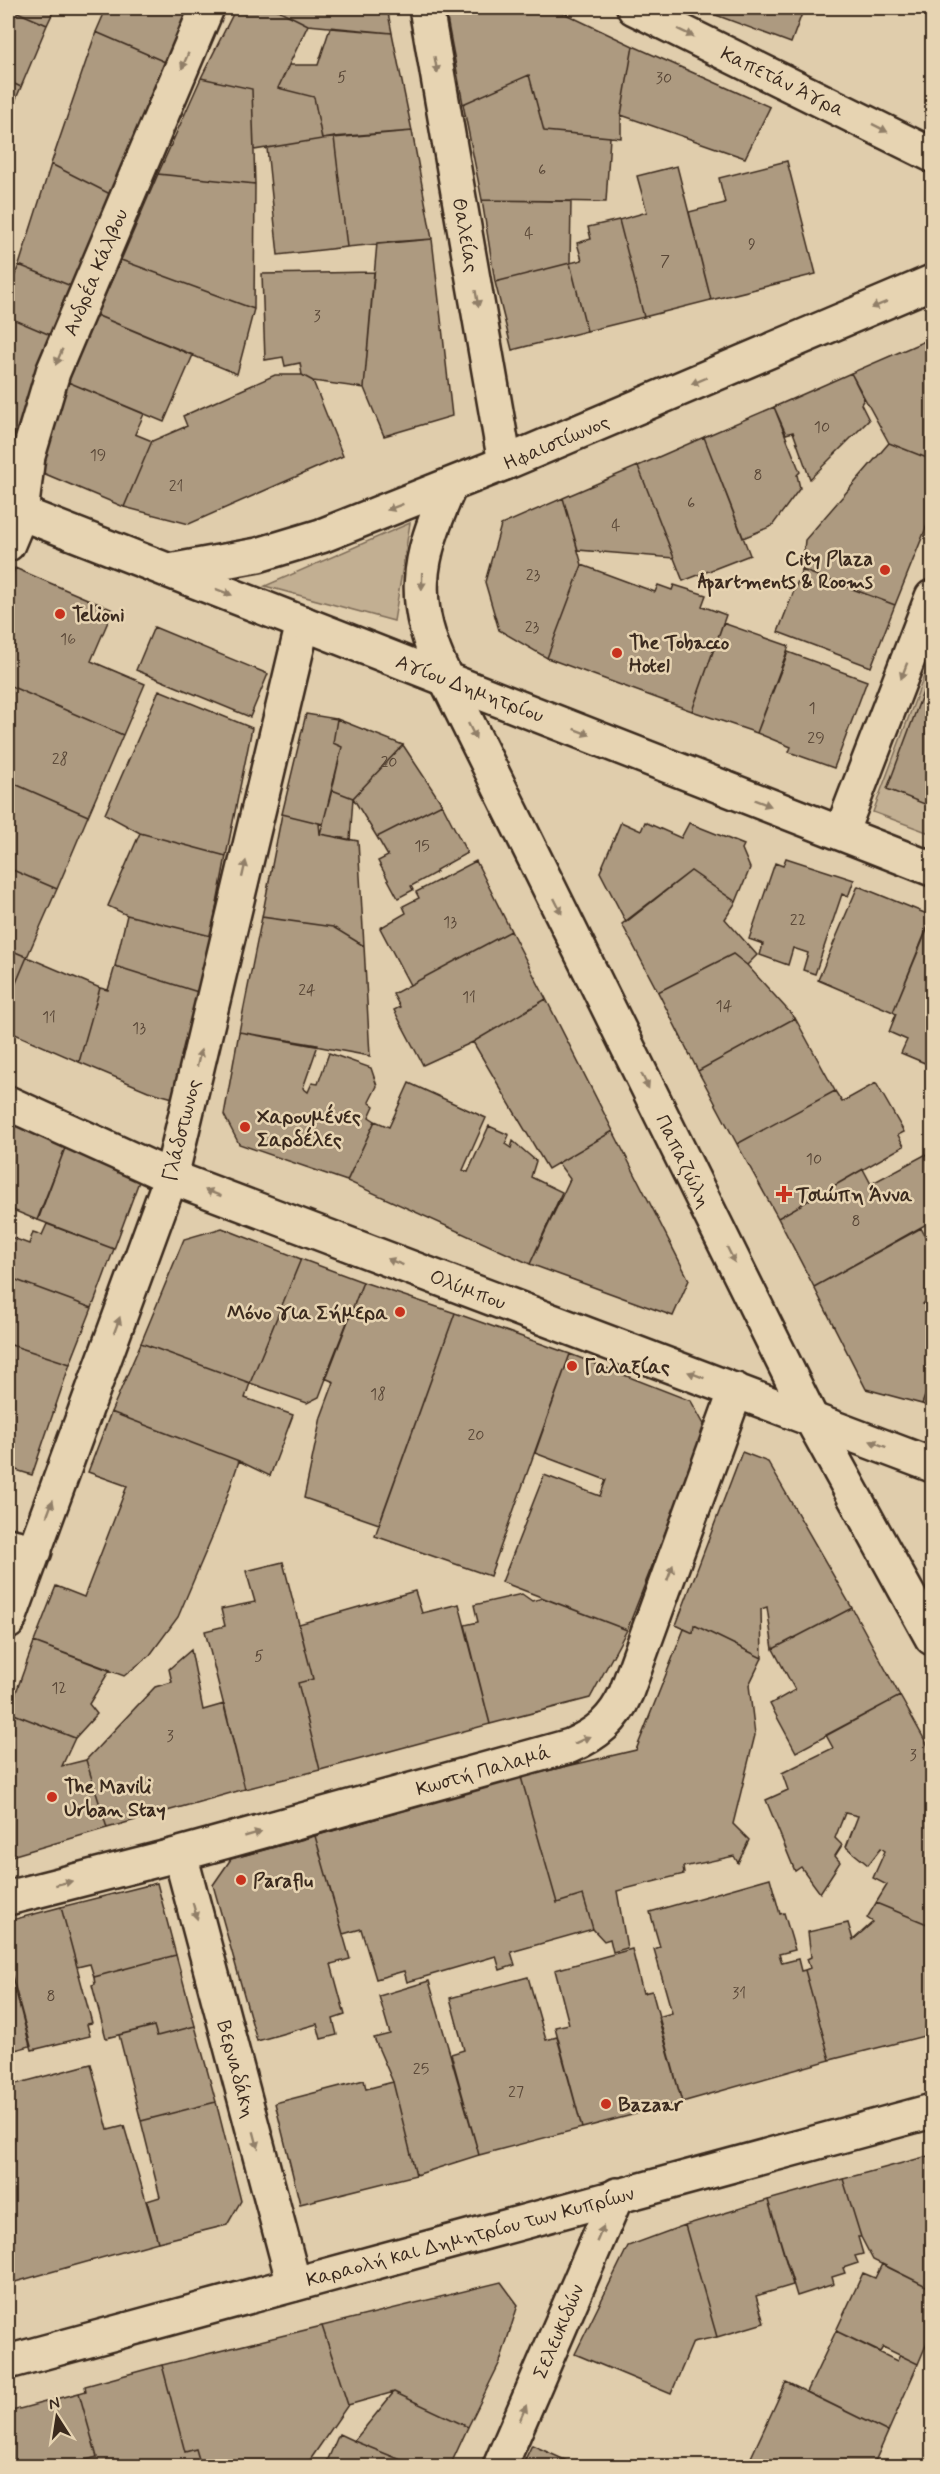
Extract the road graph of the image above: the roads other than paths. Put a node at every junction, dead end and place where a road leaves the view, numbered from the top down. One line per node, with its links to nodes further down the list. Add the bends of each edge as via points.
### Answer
1 (207, 8): 8 (street, Ανδρέα Κάλβου, one-way to 8, via 53,372)
2 (426, 8): 6 (street, Θαλείας, one-way to 6)
3 (634, 8): 4 (street, Καπετάν Άγρα, one-way to 4)
4 (933, 155)
5 (933, 282): 6 (street, Ηφαιστίωνος, one-way to 6)
6 (505, 463): 7 (street, Ηφαιστίωνος)
7 (450, 486): 10 (street, Ηφαιστίωνος, one-way to 10, via 300,543 258,555); 13 (street, Παπαζώλη, one-way to 13, via 424,552 421,588 426,628)
8 (14, 510): 9 (street, Ανδρέα Κάλβου); 10 (street, Αγίου Δημητρίου)
9 (8, 544)
10 (169, 570): 12 (street, Αγίου Δημητρίου, one-way to 12)
11 (933, 597): 14 (street, one-way to 14)
12 (303, 623): 13 (street, Αγίου Δημητρίου); 17 (street, Γλάδστωνος, one-way to 12)
13 (446, 679): 14 (street, Αγίου Δημητρίου, one-way to 14); 19 (street, Παπαζώλη, one-way to 19)
14 (841, 833): 15 (street, Αγίου Δημητρίου)
15 (933, 869)
16 (8, 1103): 17 (street, Ολύμπου)
17 (171, 1177): 18 (street, Ολύμπου, one-way to 17); 21 (street, Γλάδστωνος, one-way to 17)
18 (736, 1390): 19 (street, Ολύμπου); 24 (street, Κωστή Παλαμά, one-way to 18, via 570,1746 599,1731 626,1693)
19 (813, 1420): 20 (street, Ολύμπου, one-way to 19); 23 (street, Παπαζώλη)
20 (933, 1465)
21 (21, 1548): 22 (street, Γλάδστωνος)
22 (8, 1622)
23 (933, 1638)
24 (180, 1854): 25 (street, Κωστή Παλαμά, one-way to 24); 28 (street, Βερναδάκη, one-way to 28)
25 (8, 1898)
26 (933, 2111): 27 (street, Καραολή και Δημητρίου των Κυπρίων)
27 (617, 2195): 28 (street, Καραολή και Δημητρίου των Κυπρίων); 30 (street, Σελευκιδών, one-way to 27)
28 (294, 2284): 29 (street, Καραολή και Δημητρίου των Κυπρίων)
29 (8, 2362)
30 (500, 2466)

